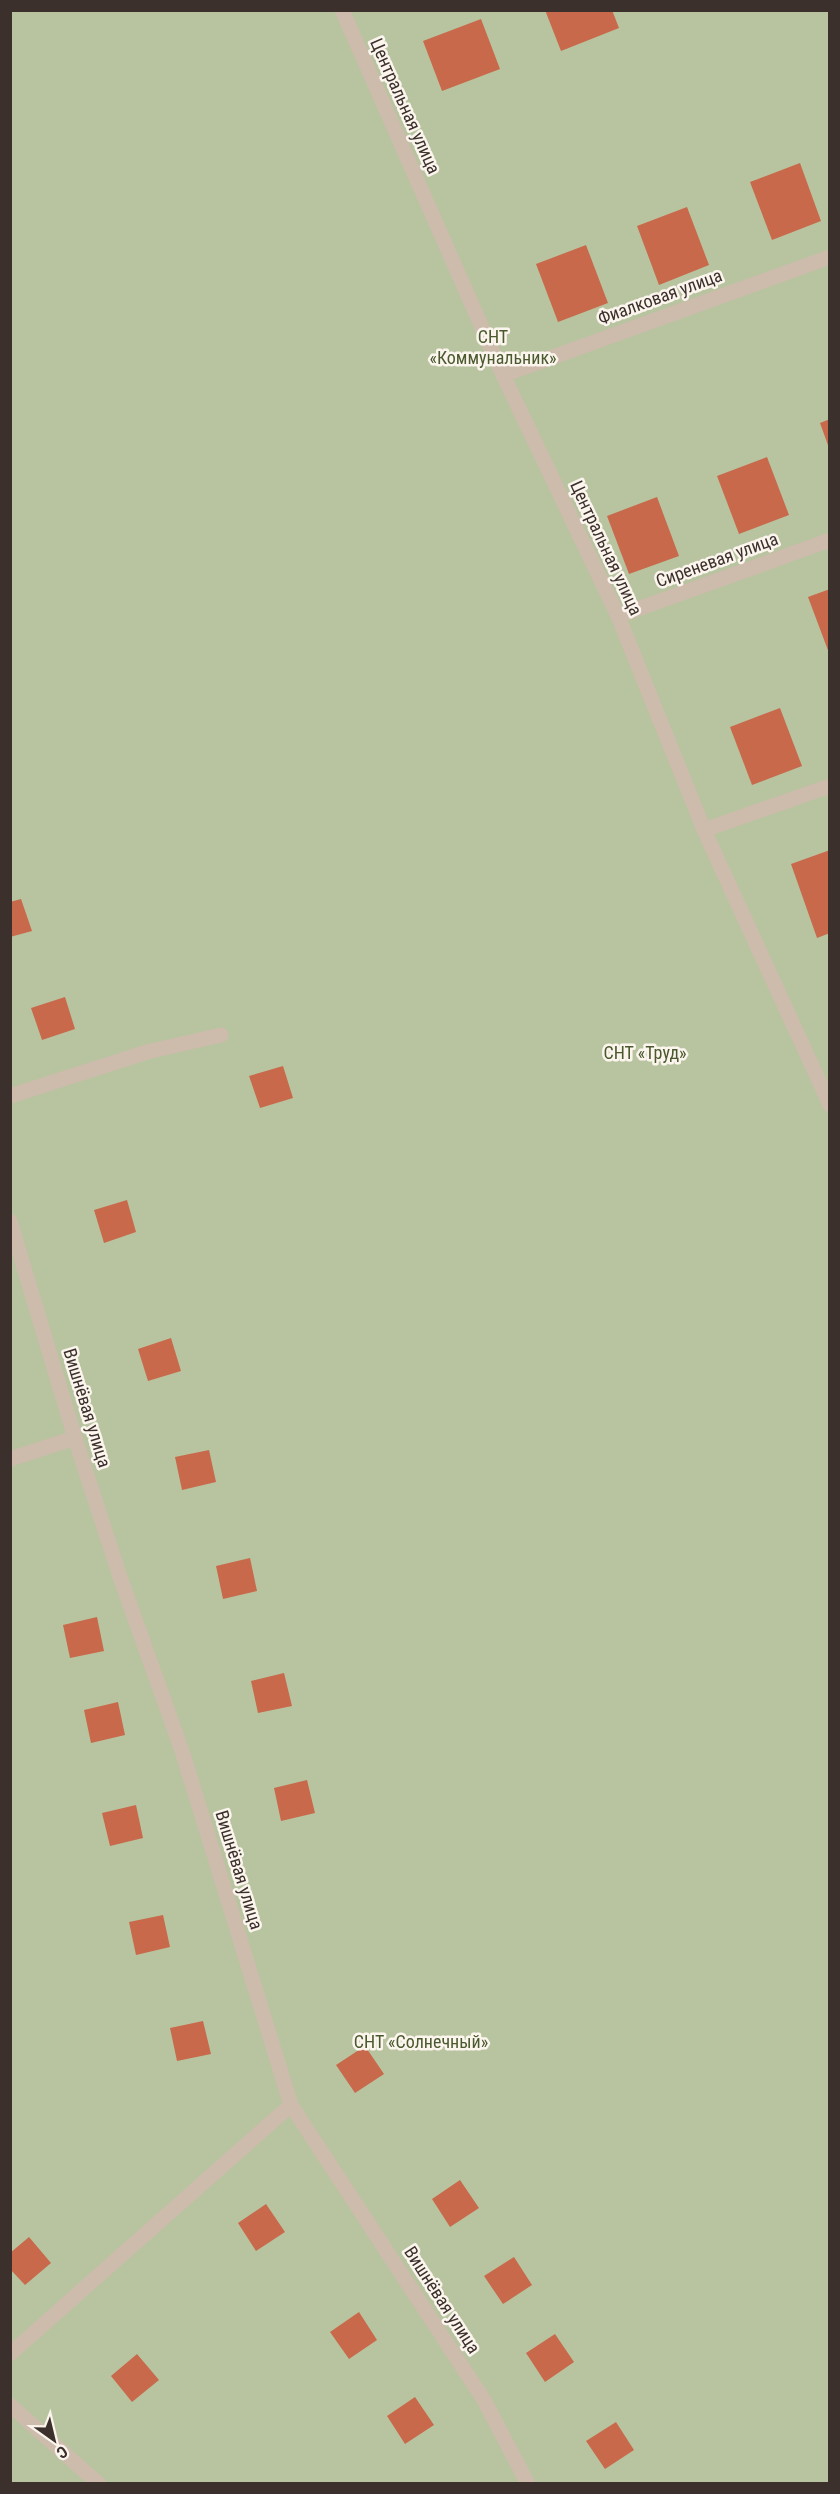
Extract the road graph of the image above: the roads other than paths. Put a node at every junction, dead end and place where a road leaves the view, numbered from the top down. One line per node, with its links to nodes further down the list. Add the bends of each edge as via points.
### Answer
1 (344, 11): 3 (street, Центральная улица)
2 (830, 257): 3 (street, Фиалковая улица)
3 (503, 375): 5 (street, Центральная улица)
4 (830, 540): 5 (street, Сиреневая улица)
5 (618, 616): 7 (street, Центральная улица)
6 (830, 786): 7 (street)
7 (704, 830): 10 (street, Центральная улица)
8 (221, 1035): 9 (street, via 147,1052)
9 (10, 1096)
10 (830, 1105)
11 (10, 1221): 12 (street, Вишнёвая улица)
12 (75, 1438): 13 (street); 14 (street, Вишнёвая улица, via 182,1751)
13 (10, 1459)
14 (291, 2105): 15 (street); 18 (street, Вишнёвая улица, via 484,2400)
15 (10, 2354)
16 (10, 2405): 17 (street)
17 (99, 2484)
18 (528, 2484)

